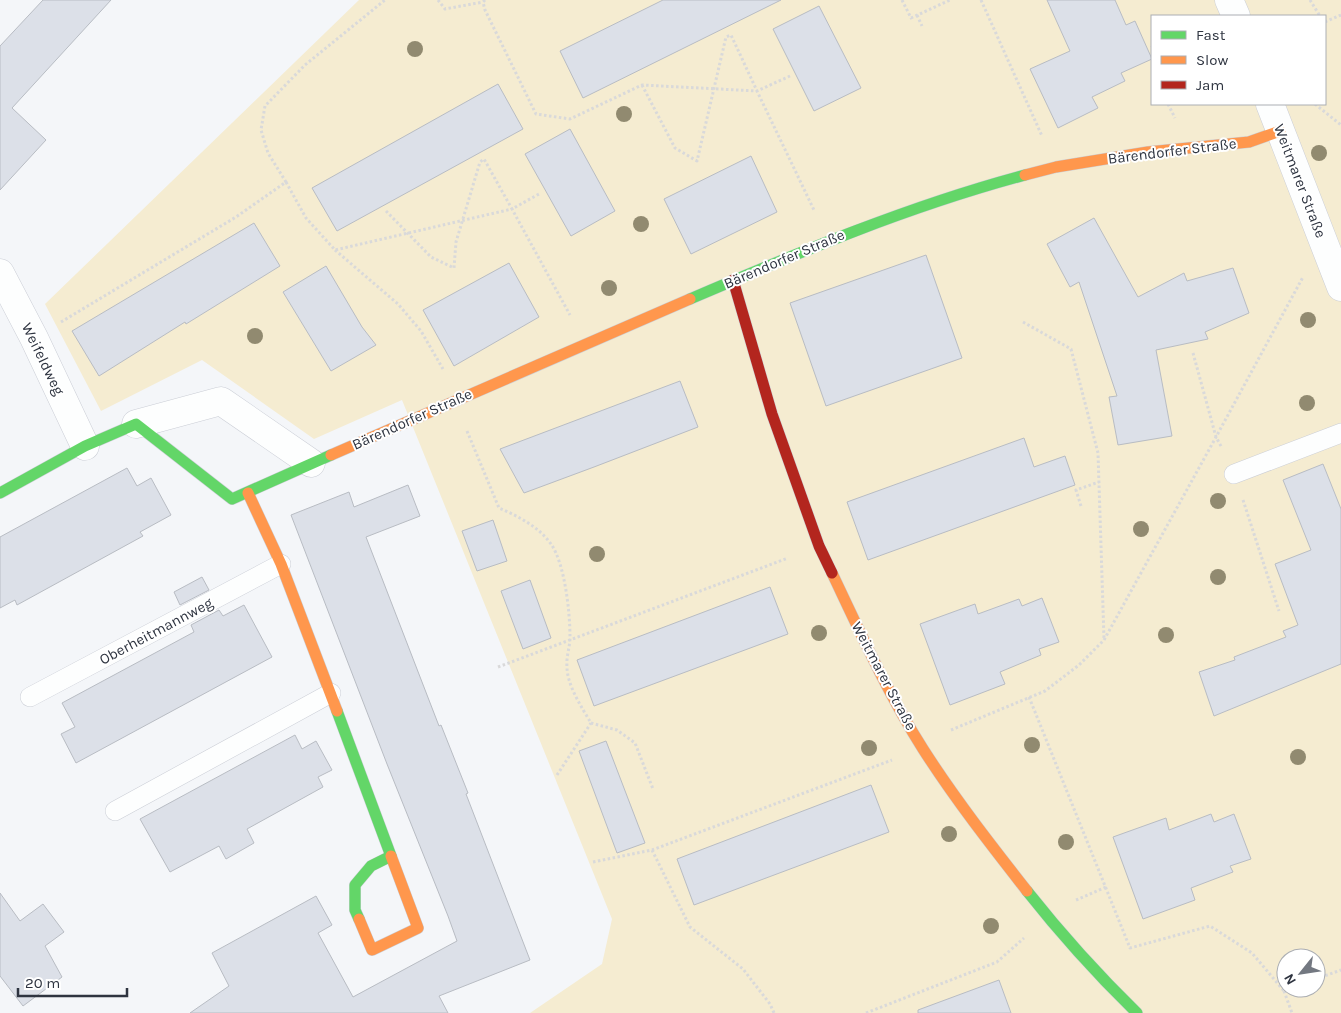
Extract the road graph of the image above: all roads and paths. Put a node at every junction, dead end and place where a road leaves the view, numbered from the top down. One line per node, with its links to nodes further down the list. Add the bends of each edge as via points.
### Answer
1 (384, 0): 24 (path, via 305,65 266,106 261,130 268,153)
2 (438, 0): 8 (path, via 445,9)
3 (902, 0): 10 (path, via 910,18)
4 (950, 0): 10 (path)
5 (981, 0): 23 (path)
6 (1229, 0): 11 (street)
7 (1310, 0): 12 (path)
8 (484, 1): 16 (path, via 485,10 536,114 570,119)
9 (1341, 14): 13 (path)
10 (917, 15): 14 (path)
11 (1236, 15)
12 (1319, 15)
13 (1326, 22)
14 (922, 26)
15 (790, 76): 18 (path)
16 (642, 85): 17 (path); 17 (path, via 675,148 697,160)
17 (714, 89): 18 (path); 18 (path, via 726,37 731,35)
18 (757, 91): 30 (path)
19 (1270, 105): 22 (street, Weitmarer Straße)
20 (1316, 105): 21 (path)
21 (1341, 125)
22 (1280, 131): 23 (street, Bärendorfer Straße, via 1248,142 1148,152); 31 (street, Weitmarer Straße)
23 (1056, 167): 30 (street, Bärendorfer Straße, via 988,184)
24 (286, 182): 32 (path, via 306,218); 37 (path, via 236,217)
25 (539, 194): 26 (path)
26 (512, 209): 28 (path); 28 (path, via 484,159 480,162); 38 (path)
27 (386, 211): 29 (path)
28 (463, 220): 29 (path); 29 (path, via 456,242 454,268 431,257)
29 (408, 232): 32 (path)
30 (829, 240): 34 (street, Bärendorfer Straße)
31 (1322, 240): 35 (street, Weitmarer Straße); 52 (path)
32 (335, 250): 39 (path, via 398,304 421,331 442,368)
33 (0, 273): 37 (street, Weifeldweg)
34 (733, 280): 38 (street, Bärendorfer Straße); 49 (street, Weitmarer Straße, via 772,414)
35 (1341, 287)
36 (1024, 322): 45 (path, via 1071,349 1098,454)
37 (34, 338): 42 (street, Weifeldweg)
38 (586, 343): 39 (street, Bärendorfer Straße)
39 (454, 401): 43 (street, Bärendorfer Straße); 51 (path, via 499,508 534,527 552,545 563,573 570,614)
40 (136, 424): 42 (street); 43 (street, via 221,401); 47 (street, Bärendorfer Straße, via 232,499)
41 (1341, 433): 44 (lane)
42 (85, 446): 46 (street)
43 (311, 463): 47 (street, Bärendorfer Straße)
44 (1234, 474)
45 (1099, 482): 48 (path, via 1076,490); 52 (path)
46 (0, 493)
47 (248, 493): 50 (street)
48 (1081, 506)
49 (819, 546): 51 (path); 58 (street, Weitmarer Straße, via 868,652)
50 (281, 564): 54 (street); 56 (lane, Oberheitmannweg)
51 (570, 640): 53 (path); 57 (path, via 566,668 576,698)
52 (1104, 640): 55 (path, via 1079,665 1045,691)
53 (498, 667)
54 (331, 693): 61 (lane); 63 (street)
55 (1029, 697): 58 (path, via 950,730); 65 (path)
56 (30, 698)
57 (591, 723): 59 (path); 60 (path, via 617,730 635,743)
58 (923, 749): 62 (path); 66 (street, Weitmarer Straße, via 984,836)
59 (557, 775)
60 (653, 790)
61 (115, 811)
62 (652, 850): 64 (path); 71 (path, via 690,928 743,969)
63 (391, 856): 63 (street, via 371,866 355,885 355,910 372,950 418,928)
64 (593, 862)
65 (1106, 887): 66 (path, via 1066,904); 69 (path, via 1130,948 1210,926 1252,953)
66 (1048, 917): 72 (path, via 997,962); 73 (street, Weitmarer Straße, via 1113,990)
67 (1341, 970): 68 (path)
68 (1326, 975)
69 (1276, 982)
70 (1287, 998): 74 (path)
71 (774, 1013)
72 (866, 1013)
73 (1138, 1013)
74 (1292, 1013)

